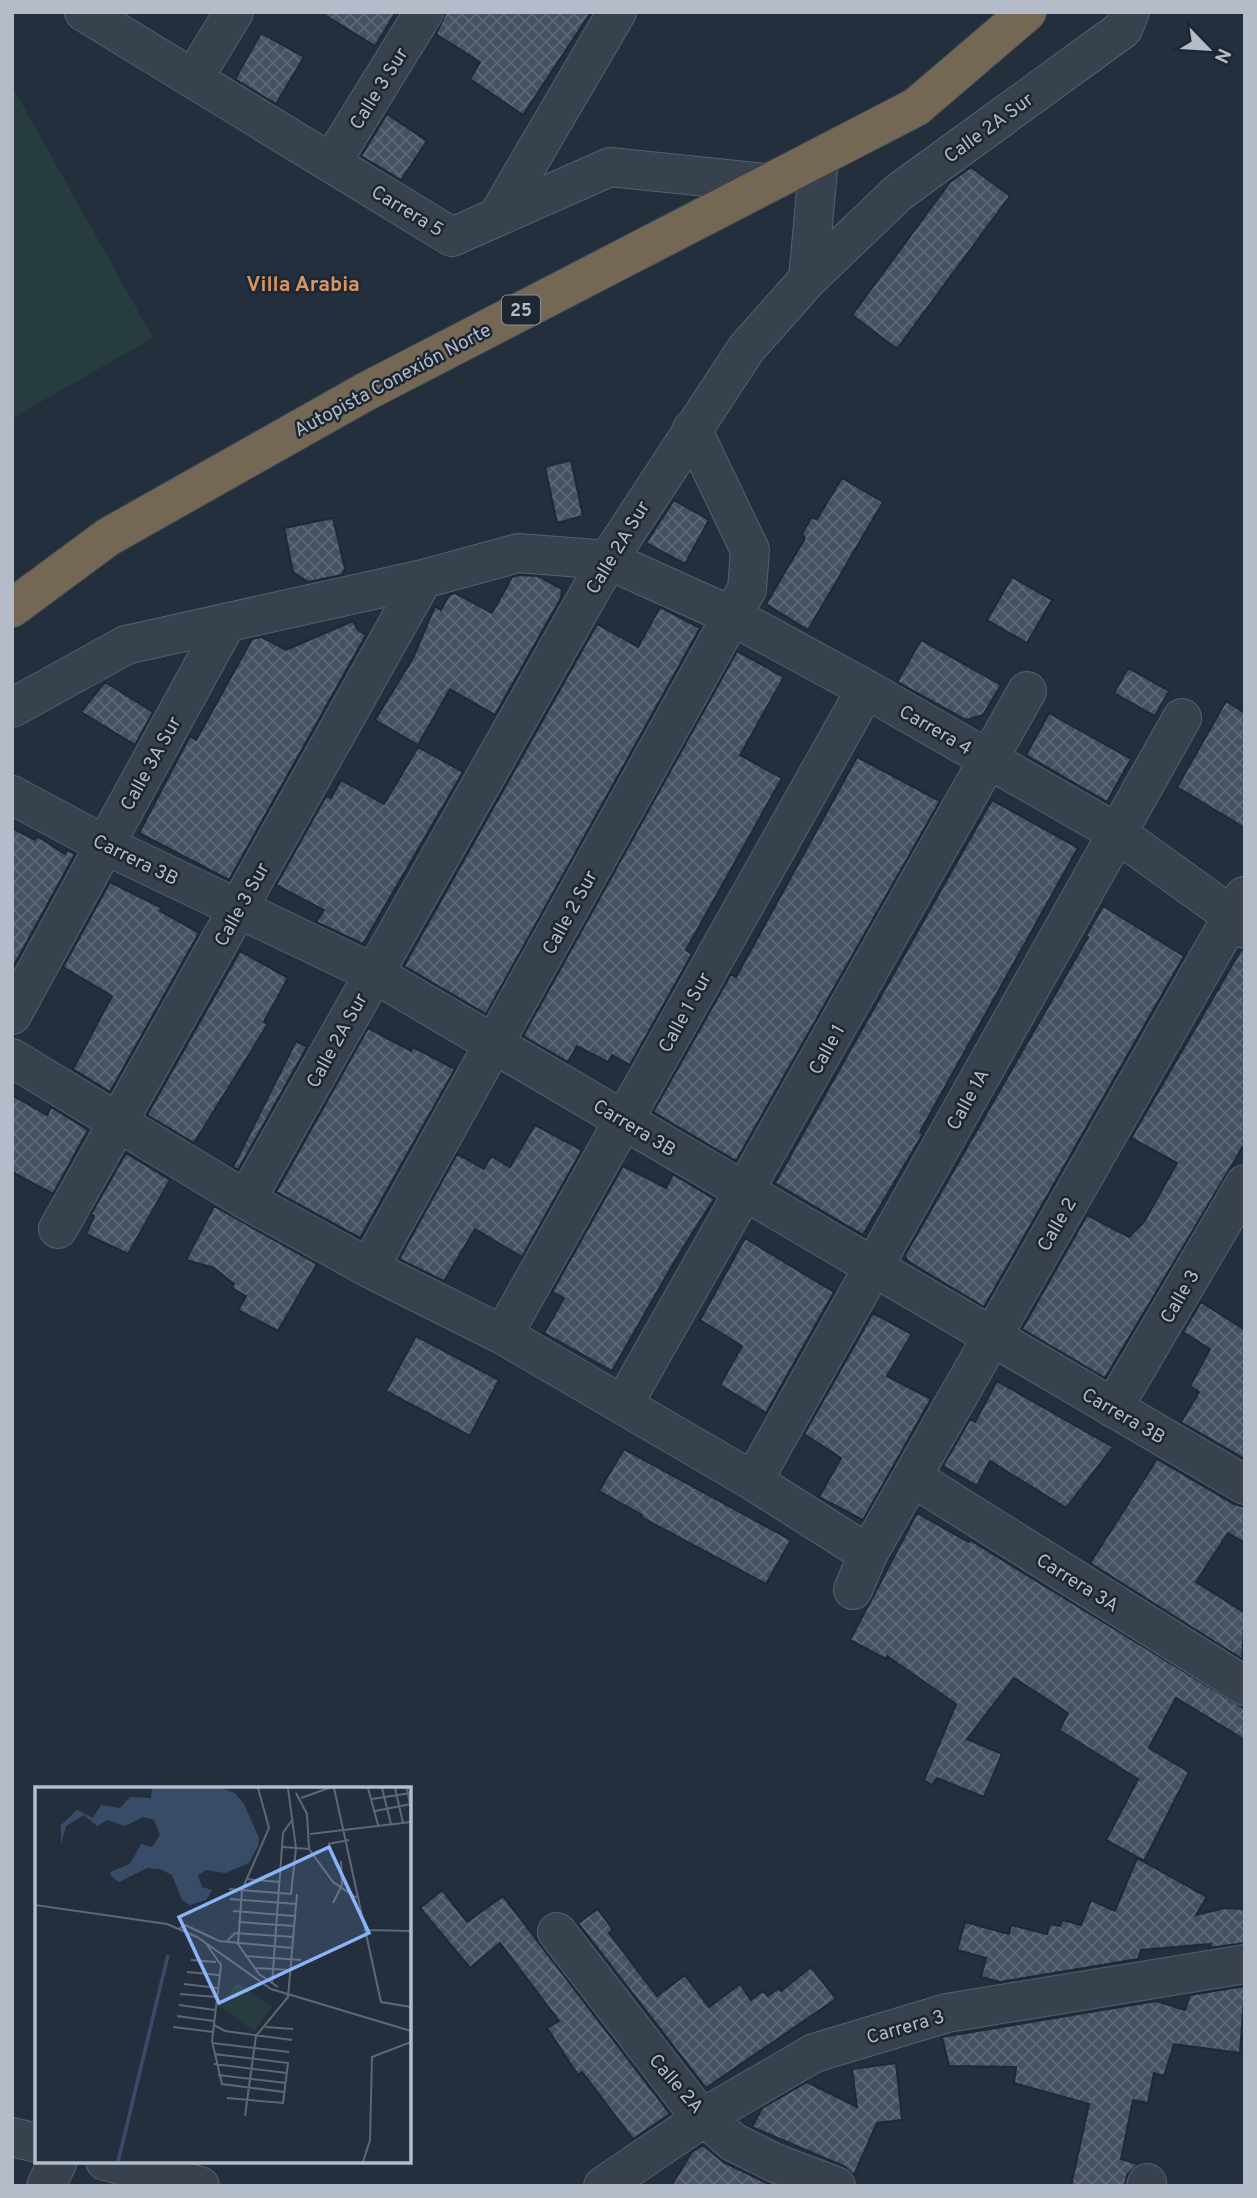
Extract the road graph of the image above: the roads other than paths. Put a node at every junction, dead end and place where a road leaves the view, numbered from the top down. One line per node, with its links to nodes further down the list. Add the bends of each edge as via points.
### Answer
1 (85, 12): 7 (street, Carrera 5)
2 (234, 12): 7 (street)
3 (424, 12): 9 (street, Calle 3 Sur)
4 (617, 12): 11 (street)
5 (1027, 12): 8 (highway, Autopista Conexión Norte / 25, via 916,107)
6 (1130, 12): 12 (street, Calle 2A Sur, via 1123,29 899,192)
7 (193, 79): 9 (street, Carrera 5)
8 (819, 159): 10 (highway, Autopista Conexión Norte / 25); 12 (street)
9 (331, 163): 11 (street, Carrera 5, via 452,237)
10 (765, 183): 11 (street, Carrera 5, via 610,167); 16 (highway, Autopista Conexión Norte / 25, via 353,398 108,537)
11 (497, 217)
12 (808, 279): 13 (street, Calle 2A Sur, via 746,349)
13 (692, 429): 14 (street, Calle 2A Sur); 17 (street, Calle 2 Sur, via 750,550 747,589)
14 (608, 560): 15 (street, Carrera 4, via 517,553); 17 (street, Carrera 4); 29 (street, Calle 2A Sur)
15 (423, 579): 18 (street, Carrera 4); 27 (street, Calle 3 Sur)
16 (12, 607)
17 (732, 616): 19 (street, Carrera 4); 31 (street, Calle 2 Sur)
18 (227, 622): 21 (street, Carrera 4, via 126,645); 26 (street, Calle 3A Sur)
19 (866, 689): 23 (street, Carrera 4); 33 (street, Calle 1 Sur)
20 (1027, 691): 23 (street, Calle 1)
21 (12, 708)
22 (1182, 718): 25 (street, Calle 1A)
23 (989, 760): 25 (street, Carrera 4); 36 (street, Calle 1)
24 (12, 795): 26 (street, Carrera 3B)
25 (1117, 833): 28 (street, Carrera 4); 40 (street, Calle 1A)
26 (105, 845): 27 (street, Carrera 3B); 30 (street, Calle 3A Sur)
27 (239, 908): 29 (street, Carrera 3B); 34 (street, Calle 3 Sur)
28 (1241, 913): 42 (street, Calle 2)
29 (373, 973): 31 (street, Carrera 3B); 37 (street, Calle 2A Sur)
30 (12, 1015)
31 (495, 1045): 33 (street, Carrera 3B); 39 (street, Calle 2 Sur)
32 (12, 1058): 34 (street)
33 (624, 1121): 36 (street, Carrera 3B); 41 (street, Calle 1 Sur)
34 (118, 1123): 37 (street); 38 (street, Calle 3 Sur)
35 (1245, 1184): 44 (street, Calle 3)
36 (745, 1192): 40 (street, Carrera 3B); 43 (street, Calle 1)
37 (246, 1200): 39 (street)
38 (58, 1229)
39 (369, 1268): 41 (street)
40 (873, 1268): 42 (street, Carrera 3B); 46 (street, Calle 1A)
41 (503, 1335): 43 (street)
42 (991, 1338): 44 (street, Carrera 3B); 45 (street, Calle 2)
43 (623, 1405): 46 (street)
44 (1113, 1409): 47 (street, Carrera 3B)
45 (912, 1477): 48 (street, Calle 2); 50 (street, Carrera 3A)
46 (753, 1480): 48 (street)
47 (1245, 1485)
48 (868, 1554): 49 (street)
49 (853, 1590)
50 (1245, 1686)
51 (557, 1932): 53 (street, Calle 2A, via 691,2105)
52 (1245, 1965): 53 (street, Carrera 3, via 947,2012 814,2053)
53 (706, 2116): 58 (street, Calle 2A, via 733,2142); 61 (street, Carrera 3)
54 (12, 2137): 55 (street)
55 (35, 2143)
56 (57, 2163): 59 (street)
57 (114, 2163): 60 (street)
58 (833, 2185)
59 (46, 2186)
60 (200, 2186)
61 (603, 2186)

